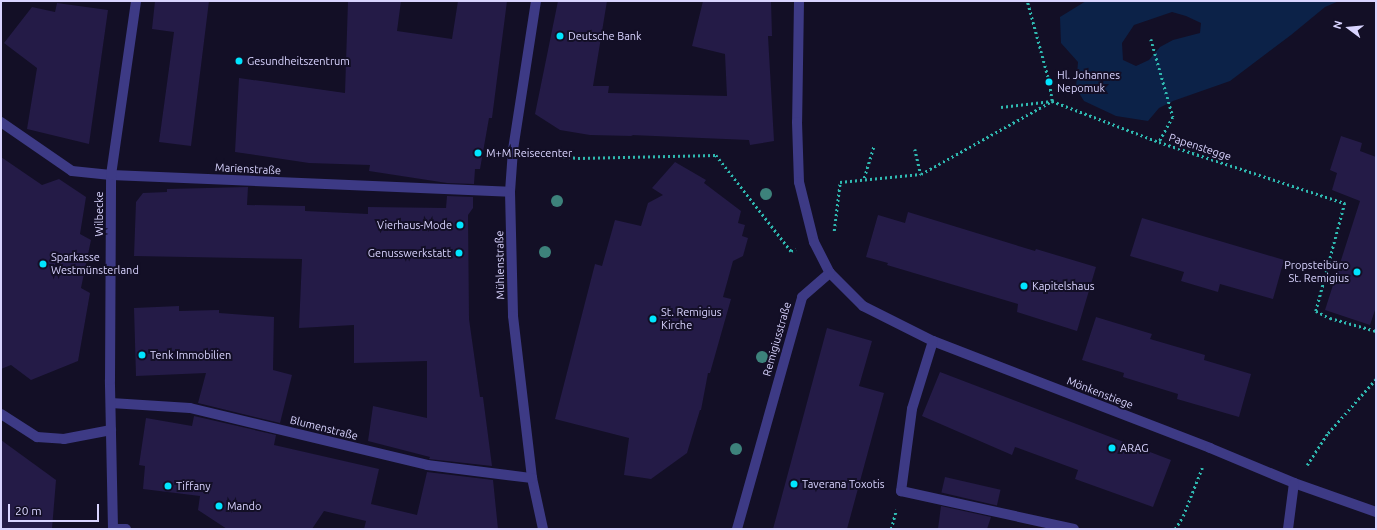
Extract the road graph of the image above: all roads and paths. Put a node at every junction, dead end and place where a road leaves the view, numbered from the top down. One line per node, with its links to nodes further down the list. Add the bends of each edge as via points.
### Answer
1 (136, 1): 14 (street, Wilbecke)
2 (536, 1): 12 (street, Mühlenstraße)
3 (799, 1): 17 (street, via 799,182)
4 (1027, 1): 6 (path)
5 (1150, 39): 9 (path, via 1173,117)
6 (1052, 101): 7 (path); 9 (path, Papenstegge); 13 (path)
7 (1001, 107)
8 (1, 122): 14 (street, Marienstraße, via 72,171)
9 (1159, 142): 19 (path, Papenstegge, via 1345,203 1316,311 1330,318)
10 (874, 145): 15 (path)
11 (915, 149): 13 (path)
12 (513, 150): 16 (street, Mühlenstraße); 17 (path, via 578,158 716,154 791,251)
13 (921, 174): 15 (path)
14 (111, 175): 16 (street, Marienstraße); 22 (street, Wilbecke)
15 (864, 178): 17 (path, via 840,182 834,232)
16 (510, 192): 26 (street, Mühlenstraße, via 513,316)
17 (814, 242): 18 (street)
18 (830, 272): 20 (street, Mönkenstiege, via 863,306); 32 (street, Remigiusstraße, via 802,297)
19 (1376, 331)
20 (933, 341): 25 (street, Mönkenstiege); 33 (street, via 912,409 901,491)
21 (1376, 379): 27 (path, via 1328,433)
22 (111, 403): 24 (street, Wilbecke); 26 (street, Blumenstraße, via 190,408 427,465)
23 (1, 414): 24 (street, via 37,436 64,439)
24 (111, 430): 29 (street, Wilbecke)
25 (1210, 448): 27 (street, Mönkenstiege); 34 (path, via 1183,516)
26 (532, 478): 31 (street, Mühlenstraße)
27 (1294, 483): 28 (street, Mönkenstiege); 35 (street)
28 (1376, 512)
29 (113, 529): 30 (street)
30 (126, 529)
31 (543, 529)
32 (737, 529)
33 (1074, 529)
34 (1174, 529)
35 (1288, 529)

